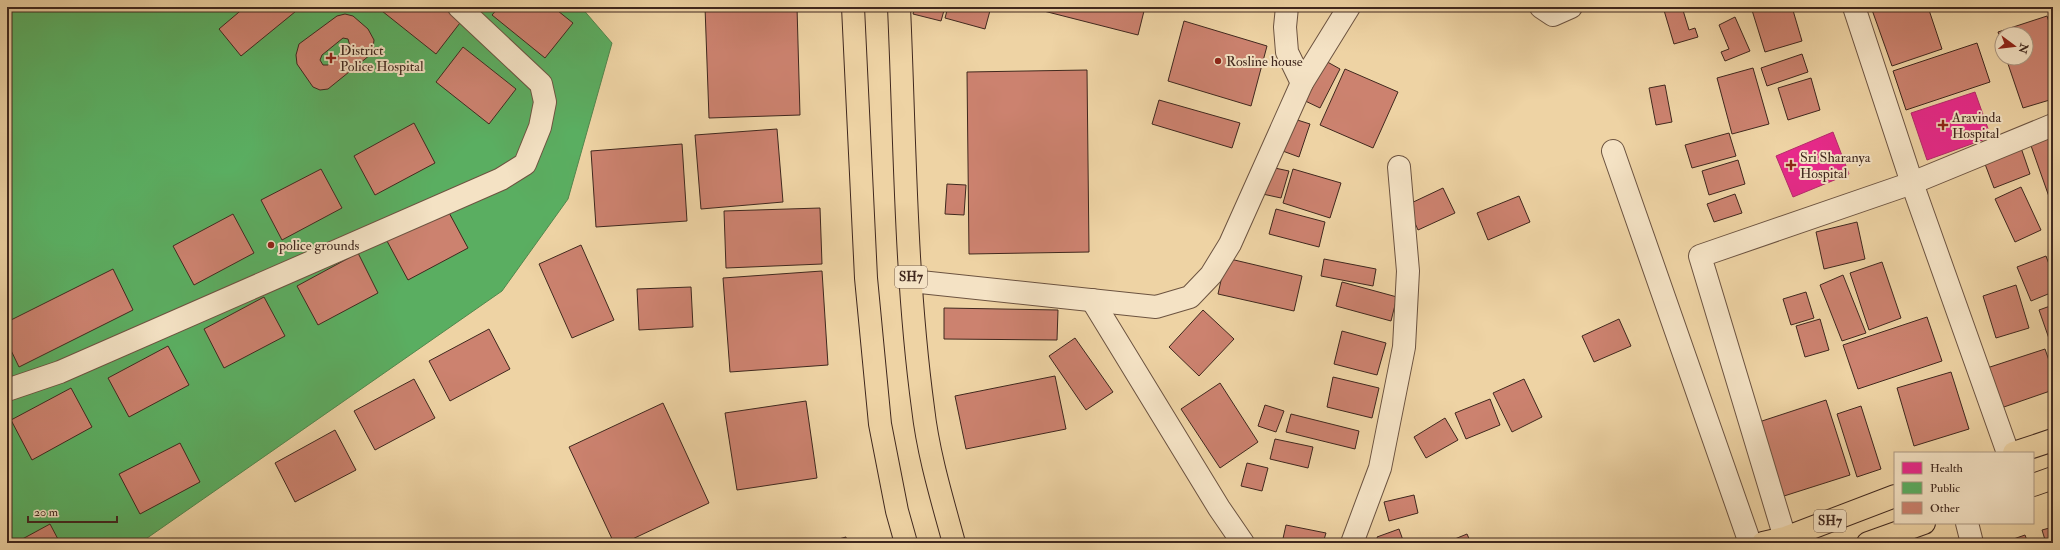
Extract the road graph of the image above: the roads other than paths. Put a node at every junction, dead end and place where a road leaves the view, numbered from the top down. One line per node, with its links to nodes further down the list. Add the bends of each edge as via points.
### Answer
1 (459, 7): 16 (street, via 541,84 545,102 540,127 525,164 501,179 60,372)
2 (852, 7): 26 (main road, via 866,278 880,416 897,511)
3 (899, 7): 14 (main road, SH7)
4 (1287, 7): 9 (street, via 1287,52)
5 (1348, 7): 9 (street)
6 (1541, 7): 7 (street, via 1553,15)
7 (1571, 7)
8 (1854, 7): 13 (street)
9 (1302, 83): 15 (street, via 1230,244 1211,275 1190,297 1156,307)
10 (2053, 125): 13 (street)
11 (1613, 151): 30 (street)
12 (1399, 167): 29 (street, via 1408,271 1404,347 1380,468)
13 (1912, 183): 18 (street); 25 (street, via 1700,256)
14 (911, 281): 15 (street); 27 (main road, SH7, via 923,409 940,496)
15 (1092, 300): 28 (street)
16 (7, 390)
17 (2053, 440): 19 (main road)
18 (2008, 452)
19 (2017, 452)
20 (2053, 478): 21 (main road)
21 (2034, 485)
22 (1894, 496): 25 (main road, SH7)
23 (1921, 524): 32 (main road)
24 (1967, 524): 33 (street)
25 (1785, 538): 31 (main road, SH7)
26 (906, 543)
27 (954, 543)
28 (1243, 543)
29 (1352, 543)
30 (1750, 543)
31 (1763, 543)
32 (1868, 543)
33 (1972, 543)

